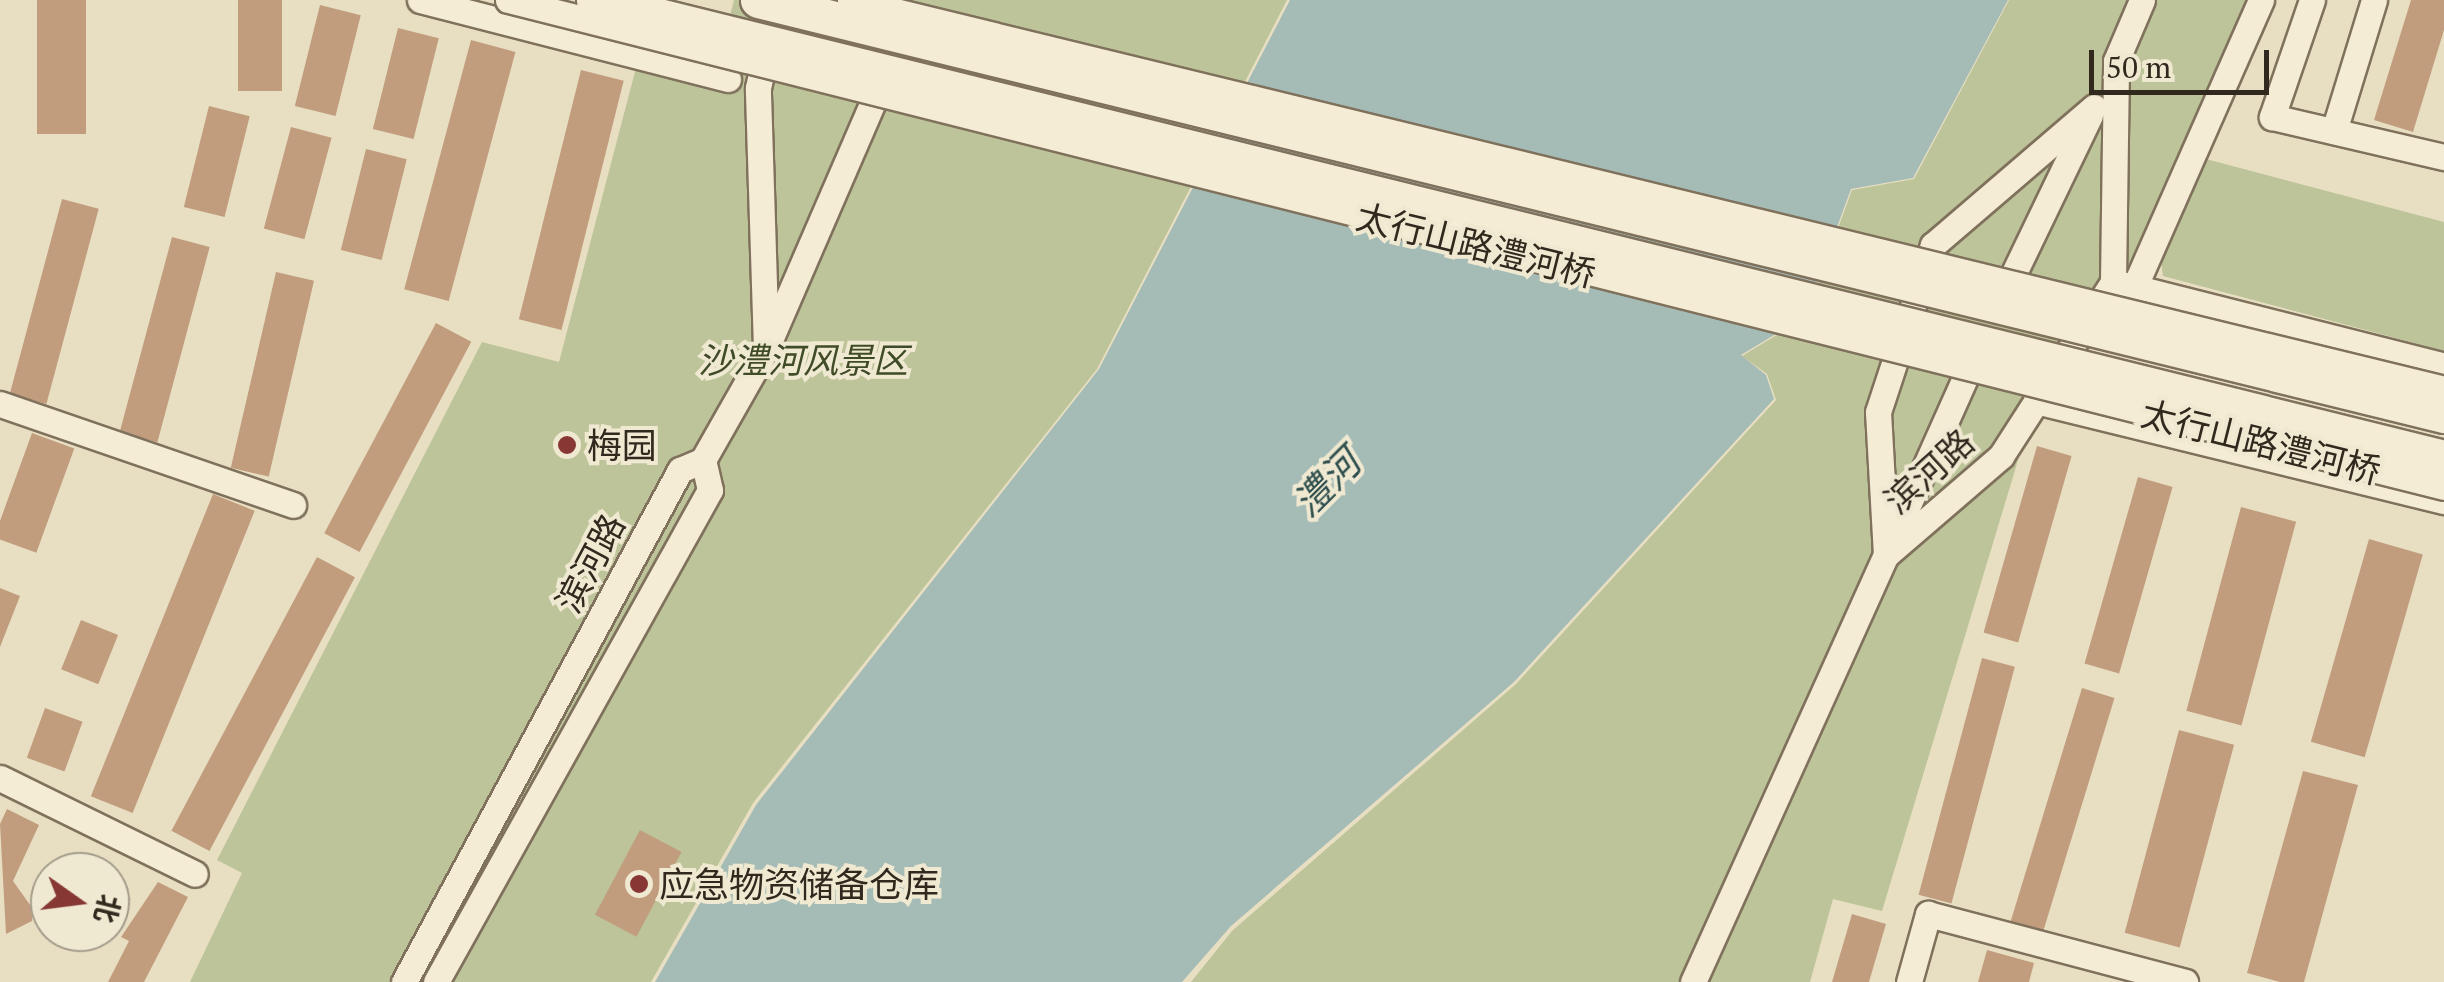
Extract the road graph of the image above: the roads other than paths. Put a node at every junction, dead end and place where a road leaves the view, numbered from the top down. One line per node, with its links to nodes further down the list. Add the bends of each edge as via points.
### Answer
1 (420, 0): 13 (street)
2 (508, 0): 14 (street, 太行山路澧河桥, bridge)
3 (594, 0): 14 (main road, 太行山路澧河桥, bridge)
4 (758, 0): 11 (main road, 太行山路澧河桥, bridge)
5 (777, 0): 20 (street, via 758,118)
6 (850, 0): 11 (street, 太行山路澧河桥, bridge)
7 (2142, 0): 12 (street)
8 (2262, 0): 18 (street, 滨河路)
9 (2312, 0): 16 (street, via 2272,117)
10 (2374, 0): 16 (street)
11 (905, 16): 19 (main road, 太行山路澧河桥, bridge)
12 (2116, 61): 15 (street); 18 (street)
13 (728, 79)
14 (882, 84): 20 (street, 滨河路); 21 (main road, 太行山路澧河桥, bridge)
15 (2094, 106): 19 (street); 32 (street, via 1933,244 1878,412)
16 (2334, 132): 17 (street)
17 (2444, 157)
18 (2124, 285): 22 (street); 24 (street, 滨河路)
19 (2002, 296): 23 (street, 太行山路澧河桥, bridge); 26 (main road, 太行山路澧河桥, bridge)
20 (766, 350): 28 (street, 滨河路)
21 (1974, 357): 24 (street, 太行山路澧河桥, bridge); 27 (main road, 太行山路澧河桥, bridge); 32 (street)
22 (2444, 366)
23 (2444, 389)
24 (2040, 395): 29 (street, 太行山路澧河桥, bridge); 30 (street); 32 (street, 滨河路, via 2001,456)
25 (0, 404): 31 (street)
26 (2444, 415)
27 (2444, 458)
28 (704, 460): 33 (street, 滨河路, via 680,470); 35 (street, via 710,490)
29 (2444, 488)
30 (2444, 501)
31 (293, 505)
32 (1886, 555): 39 (street, 滨河路)
33 (516, 776): 35 (street); 37 (street, 滨河路)
34 (0, 778): 36 (street)
35 (541, 789): 38 (street)
36 (195, 874)
37 (404, 982)
38 (436, 982)
39 (1693, 982)
40 (1909, 982): 41 (street, via 1928,914)
41 (2185, 982)

